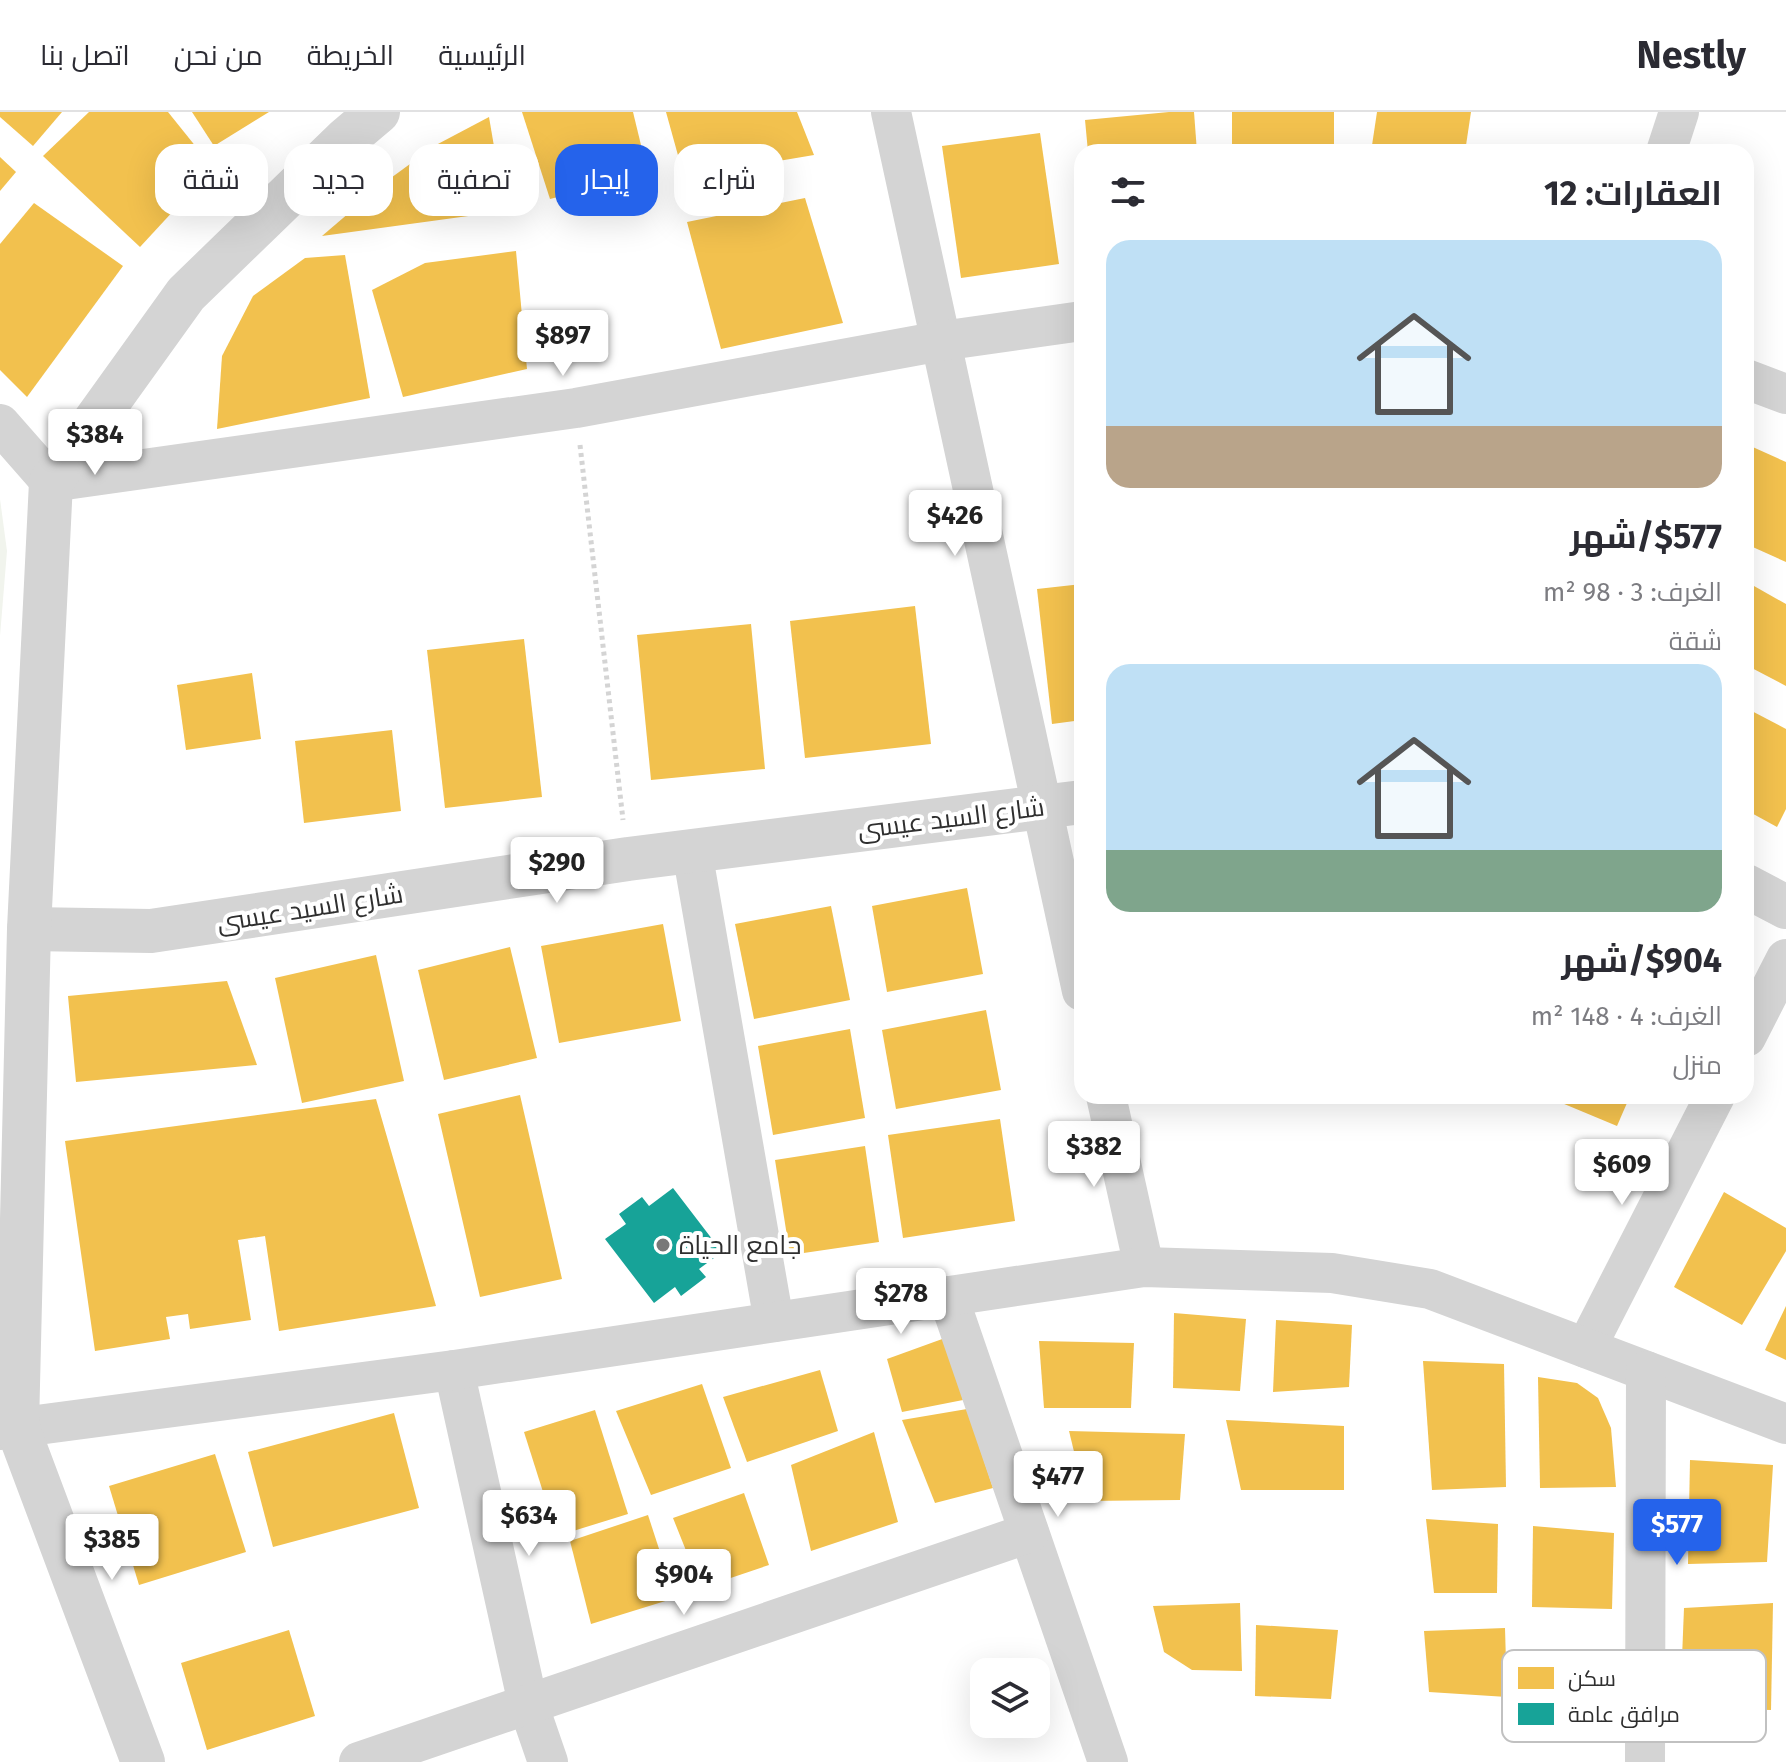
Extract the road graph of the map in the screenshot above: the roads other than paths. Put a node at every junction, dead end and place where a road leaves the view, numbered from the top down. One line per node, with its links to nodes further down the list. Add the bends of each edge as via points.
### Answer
1 (378, 112): 10 (street, via 186,294)
2 (891, 112): 6 (street)
3 (1679, 112): 4 (street)
4 (1669, 144)
5 (1074, 322): 6 (street)
6 (941, 341): 10 (street, via 576,408); 11 (street)
7 (1754, 382): 8 (street)
8 (1786, 394)
9 (0, 424): 10 (street)
10 (51, 482): 16 (street)
11 (1061, 805): 12 (street, شارع السيد عيسى); 15 (street)
12 (692, 851): 16 (street, شارع السيد عيسى, via 151,931); 24 (street)
13 (1754, 890): 14 (street)
14 (1786, 907)
15 (1074, 920)
16 (14, 923): 18 (street); 29 (street)
17 (1786, 959): 19 (street)
18 (0, 965)
19 (1754, 1021)
20 (1108, 1104): 22 (street)
21 (1711, 1104): 25 (street)
22 (1144, 1267): 23 (street); 25 (street, via 1332,1273 1430,1289)
23 (948, 1296): 24 (street); 30 (street)
24 (774, 1322): 26 (street)
25 (1586, 1348): 27 (street)
26 (454, 1370): 29 (street); 32 (street)
27 (1646, 1371): 28 (street); 31 (street)
28 (1786, 1424)
29 (9, 1428): 34 (street)
30 (1029, 1533): 32 (street); 37 (street)
31 (1645, 1650)
32 (528, 1704): 35 (street); 36 (street)
33 (1645, 1742): 38 (street)
34 (143, 1762)
35 (359, 1762)
36 (548, 1762)
37 (1108, 1762)
38 (1645, 1762)

